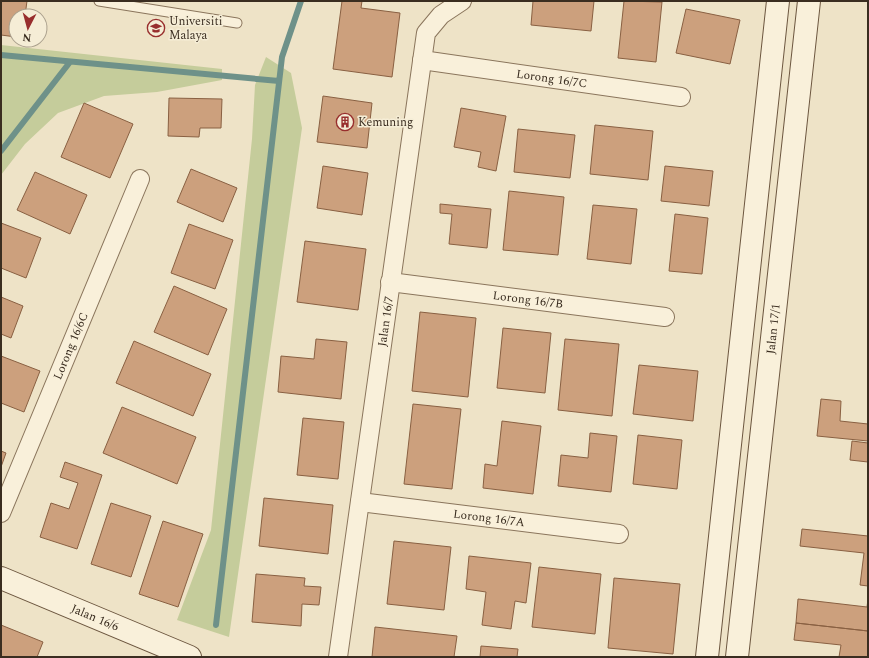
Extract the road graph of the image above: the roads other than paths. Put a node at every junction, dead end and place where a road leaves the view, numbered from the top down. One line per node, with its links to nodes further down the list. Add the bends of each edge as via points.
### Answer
1 (99, 1): 5 (lane)
2 (462, 1): 6 (street, Jalan 16/7, via 441,15 426,34)
3 (778, 1): 17 (street)
4 (809, 1): 18 (street, Jalan 17/1)
5 (237, 23)
6 (422, 60): 7 (street, Lorong 16/7C); 9 (street, Jalan 16/7)
7 (681, 97)
8 (140, 178): 12 (street, Lorong 16/6C)
9 (390, 282): 10 (street, Lorong 16/7B); 11 (street, Jalan 16/7)
10 (665, 317)
11 (360, 502): 13 (street, Lorong 16/7A); 16 (street, Jalan 16/7)
12 (1, 513)
13 (619, 534)
14 (1, 578): 15 (street, Jalan 16/6)
15 (190, 657)
16 (338, 657)
17 (707, 657)
18 (737, 657)

